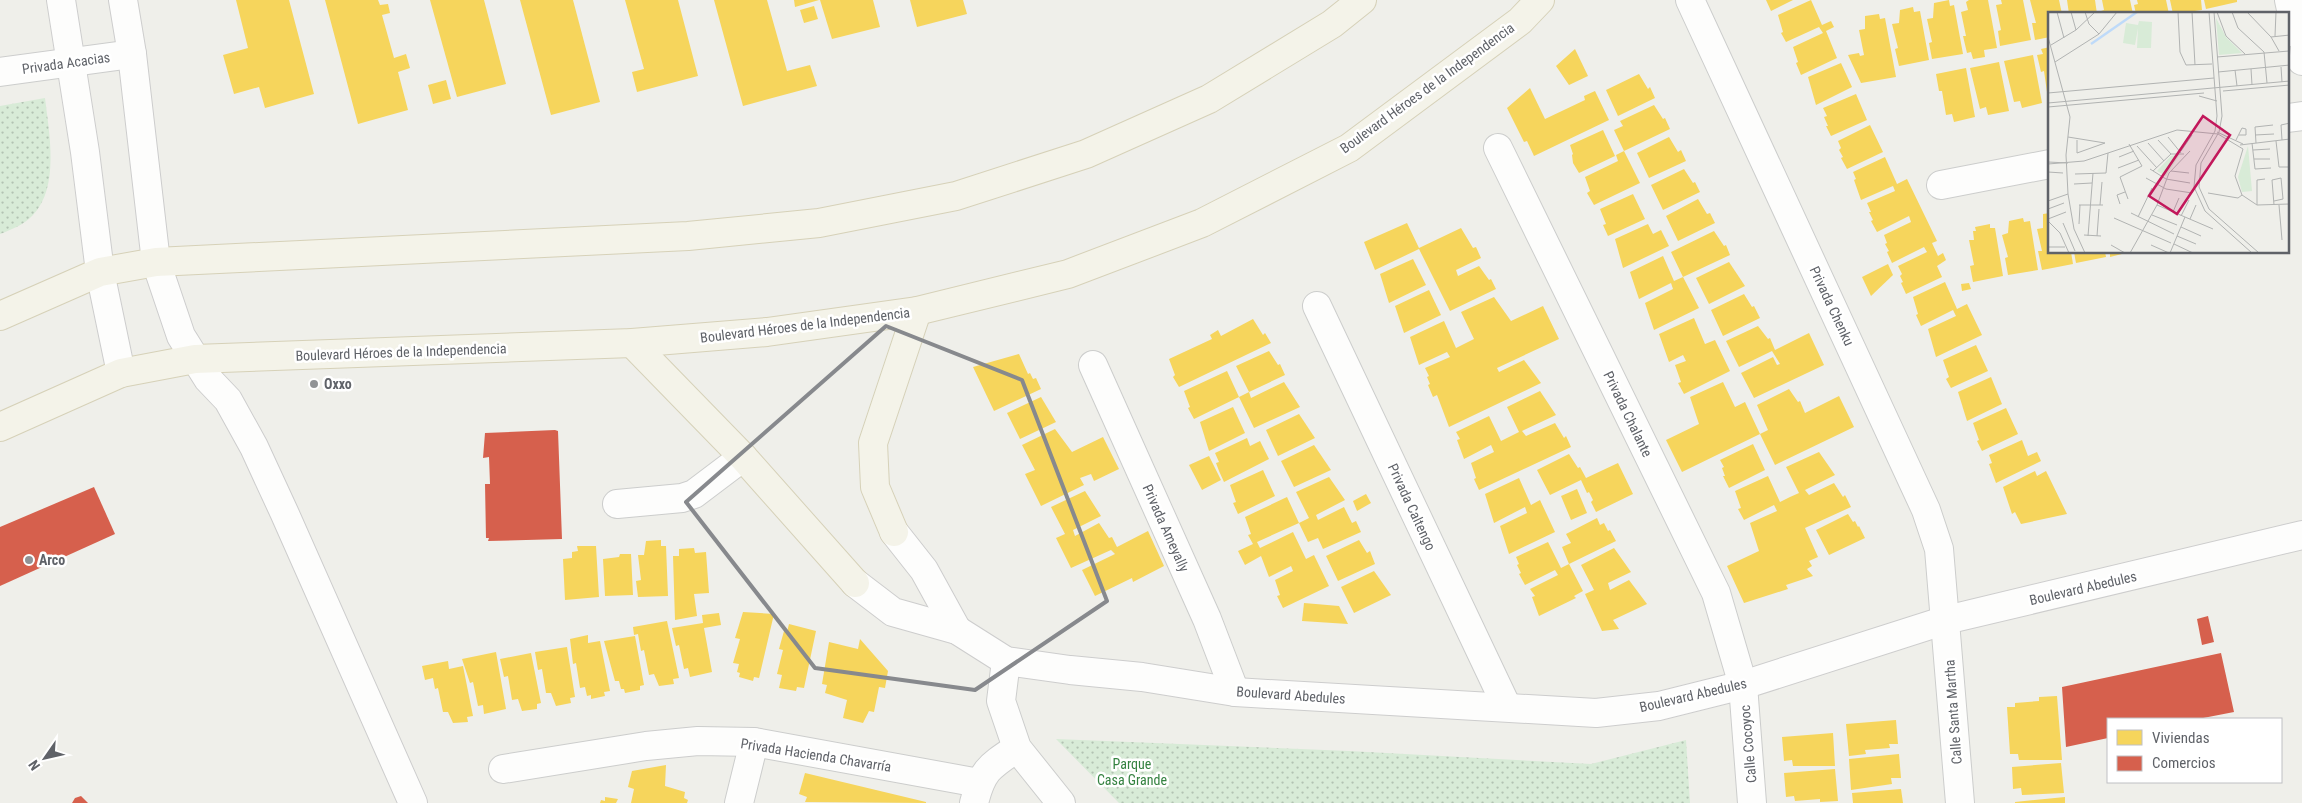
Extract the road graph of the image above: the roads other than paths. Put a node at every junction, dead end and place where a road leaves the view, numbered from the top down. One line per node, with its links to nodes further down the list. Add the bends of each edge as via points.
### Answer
1 (61, 0): 9 (street)
2 (123, 0): 7 (street)
3 (1362, 0): 14 (main road, via 1332,24 1209,100 1086,154 956,196 819,223 688,236)
4 (1540, 0): 17 (main road, Boulevard Héroes de la Independencia, via 1520,21 1349,148 1202,223 1068,274)
5 (1690, 0): 29 (street, Privada Chenku, via 1926,510 1939,549)
6 (2289, 0): 8 (street)
7 (132, 54): 9 (street, Privada Acacias); 14 (street)
8 (2302, 61)
9 (72, 62): 10 (street, Privada Acacias); 15 (street)
10 (0, 72)
11 (1498, 148): 32 (street, Privada Chalante, via 1716,593)
12 (2048, 164): 13 (street)
13 (1941, 185)
14 (156, 262): 15 (main road); 20 (street, via 181,336)
15 (100, 272): 18 (main road); 22 (street)
16 (1316, 306): 34 (street, Privada Caltengo)
17 (917, 311): 19 (main road, Boulevard Héroes de la Independencia, via 767,332); 26 (main road, via 873,443 875,488)
18 (0, 316)
19 (632, 343): 20 (main road, Boulevard Héroes de la Independencia); 24 (main road)
20 (195, 359): 22 (main road, Boulevard Héroes de la Independencia); 39 (street, via 228,400 254,448)
21 (1093, 365): 33 (street, Privada Ameyally, via 1207,619)
22 (121, 373): 23 (main road, Boulevard Héroes de la Independencia)
23 (0, 427)
24 (743, 457): 25 (street, via 694,494); 28 (main road)
25 (617, 504)
26 (894, 532): 30 (street, Boulevard Abedules, via 924,570)
27 (2302, 535): 29 (street, Boulevard Abedules)
28 (855, 583): 30 (street, Boulevard Abedules, via 893,612)
29 (1946, 620): 32 (street, Boulevard Abedules); 43 (street, Calle Santa Martha)
30 (957, 630): 31 (street, Boulevard Abedules)
31 (1006, 661): 33 (street, Boulevard Abedules); 36 (street, via 1001,701)
32 (1743, 685): 34 (street, Boulevard Abedules, via 1659,706 1596,713); 42 (street, Calle Cocoyoc)
33 (1235, 692): 34 (street, Boulevard Abedules)
34 (1507, 707)
35 (754, 742): 37 (street, Privada Hacienda Chavarría, via 698,741 646,746); 38 (street, Privada Hacienda Chavarría); 40 (street)
36 (1017, 748): 38 (street, via 991,765); 41 (street)
37 (503, 769)
38 (977, 793)
39 (413, 803)
40 (739, 803)
41 (1061, 803)
42 (1752, 803)
43 (1960, 803)

